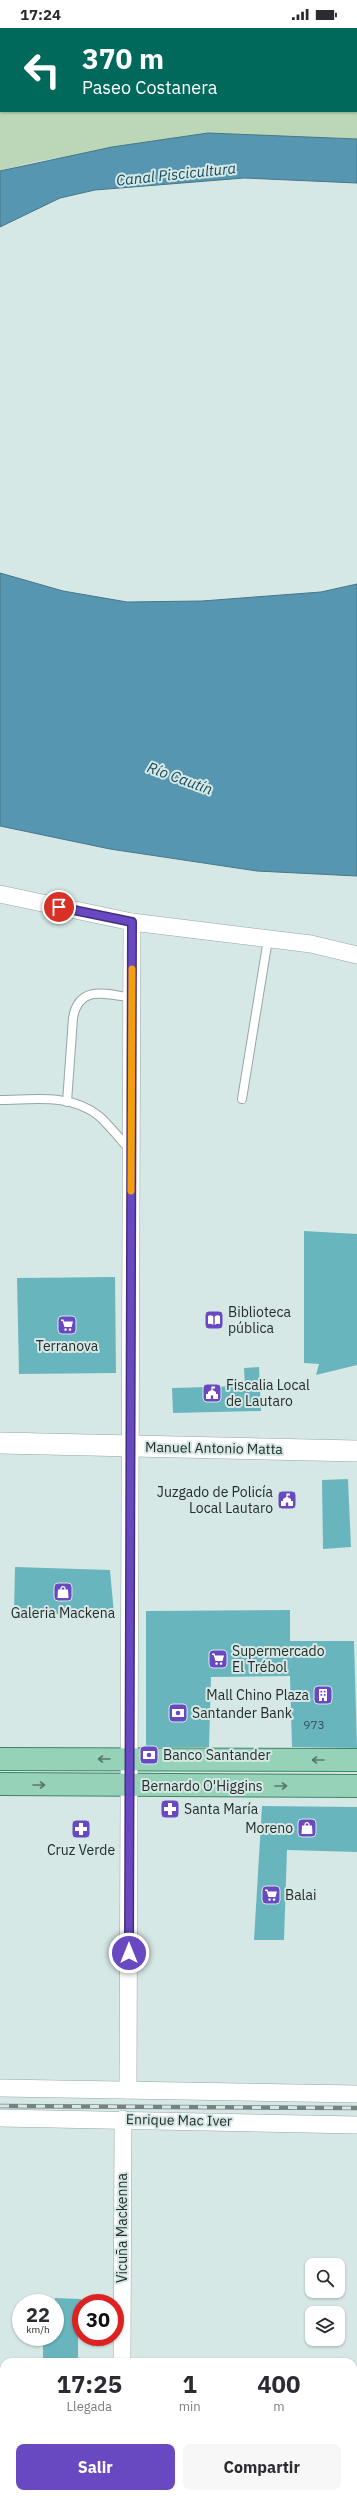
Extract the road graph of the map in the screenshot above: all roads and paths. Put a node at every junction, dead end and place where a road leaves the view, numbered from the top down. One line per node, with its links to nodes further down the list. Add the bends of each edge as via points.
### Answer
1 (0, 894): 2 (street)
2 (132, 922): 3 (street); 5 (street)
3 (268, 939): 4 (street, via 311,944); 6 (lane)
4 (357, 955)
5 (132, 998): 8 (lane, via 97,992 85,997 76,1006); 9 (street)
6 (242, 1099)
7 (0, 1100): 8 (lane, via 57,1099)
8 (67, 1102): 9 (lane, via 78,1104 98,1116)
9 (131, 1151): 11 (street)
10 (0, 1443): 11 (street, Manuel Antonio Matta)
11 (130, 1446): 12 (street, Manuel Antonio Matta); 14 (street)
12 (357, 1451)
13 (0, 1759): 14 (main road, Bernardo O'Higgins, one-way to 13)
14 (129, 1759): 15 (main road, Bernardo O'Higgins, one-way to 14); 17 (street)
15 (357, 1760)
16 (0, 1784): 17 (main road, Bernardo O'Higgins, one-way to 17)
17 (129, 1786): 18 (main road, Bernardo O'Higgins, one-way to 18); 20 (street)
18 (357, 1786)
19 (0, 2088): 20 (street, Enrique Mac Iver)
20 (128, 2090): 21 (street, Enrique Mac Iver)
21 (357, 2094)
22 (0, 2118): 23 (street, Enrique Mac Iver)
23 (123, 2119): 24 (street, Enrique Mac Iver); 25 (street, Vicuña Mackenna)
24 (357, 2125)
25 (122, 2358)

